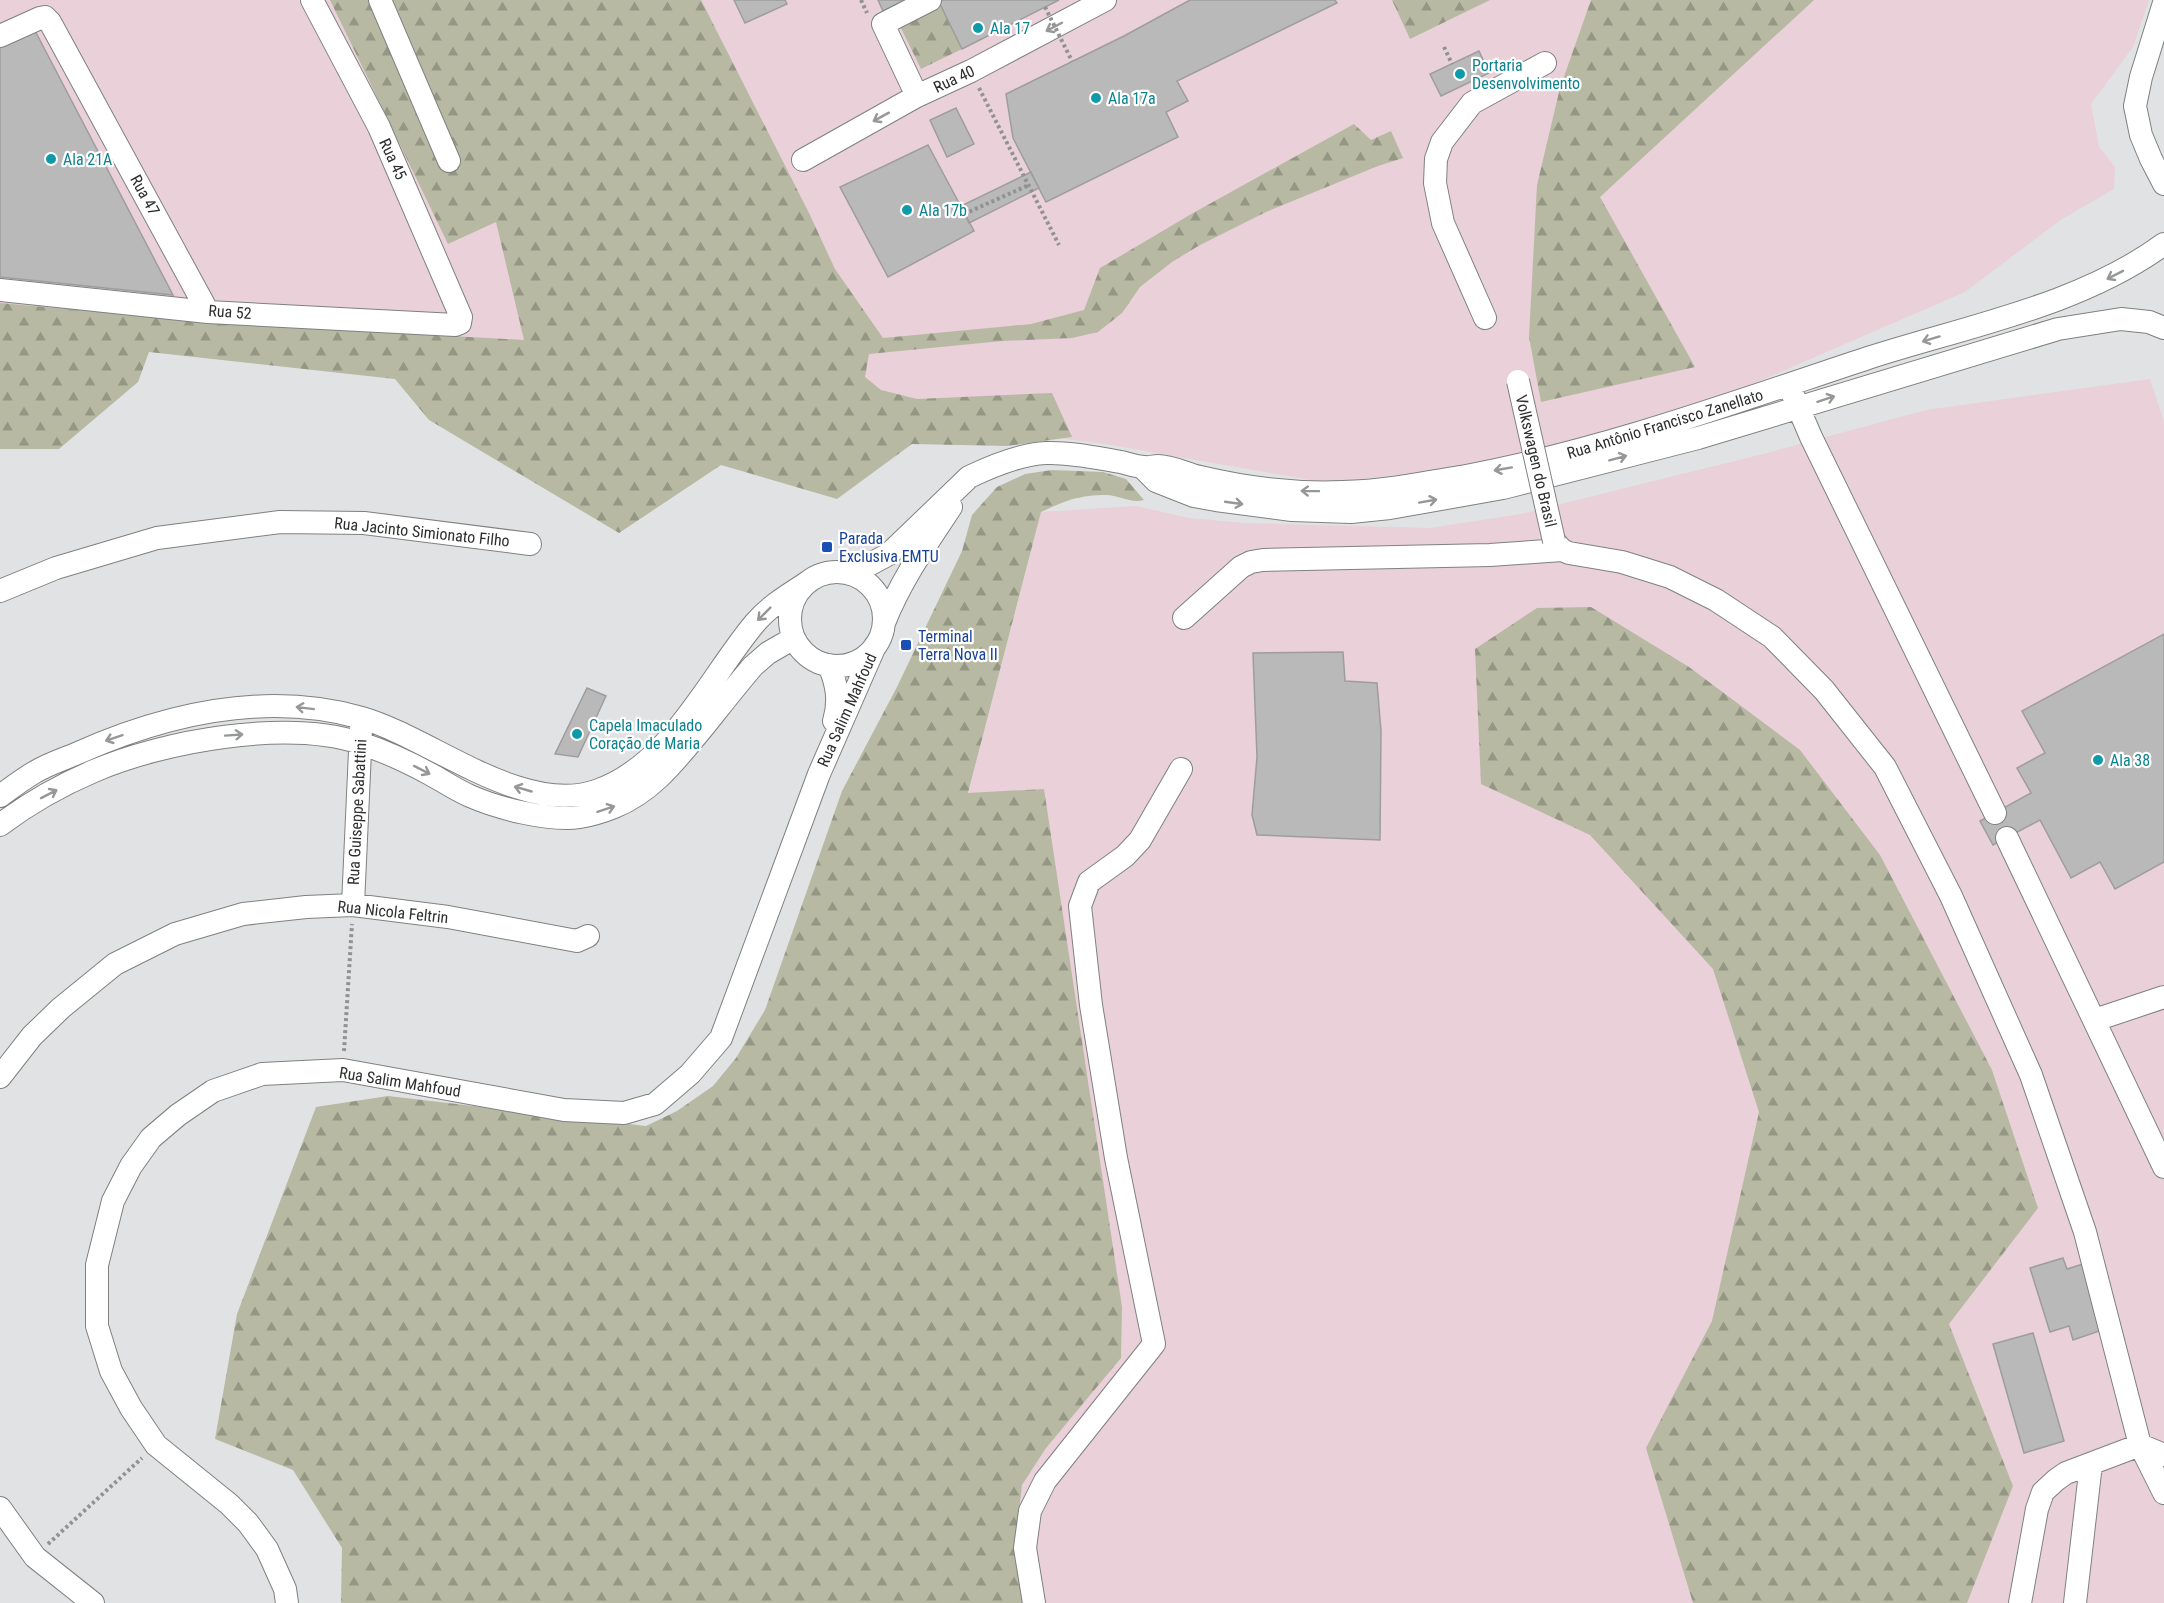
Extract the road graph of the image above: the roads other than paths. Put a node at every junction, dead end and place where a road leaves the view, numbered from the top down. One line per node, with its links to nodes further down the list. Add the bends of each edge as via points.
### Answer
1 (312, 0): 17 (street, Rua 45, via 400,173 461,317)
2 (380, 0): 11 (street)
3 (930, 0): 8 (street, via 883,24)
4 (1106, 0): 8 (street, Rua 40, one-way to 8)
5 (2164, 3): 9 (street, via 2140,77 2135,106 2136,118)
6 (0, 36): 15 (street, Rua 47, via 40,18 50,22)
7 (1545, 63): 16 (street, via 1472,103 1442,142 1436,159 1435,183 1443,223)
8 (917, 96): 10 (street, Rua 40, one-way to 10)
9 (2154, 148): 12 (street, via 2151,159)
10 (803, 160)
11 (449, 161)
12 (2164, 184)
13 (2164, 244): 20 (street, Rua Antônio Francisco Zanellato, one-way to 20, via 2091,287)
14 (0, 290): 15 (street, Rua 52)
15 (208, 312): 17 (street, Rua 52)
16 (1485, 318)
17 (460, 323)
18 (2164, 328): 21 (street, Rua Antônio Francisco Zanellato, one-way to 18, via 2058,329 2121,319)
19 (1518, 381): 25 (street, Volkswagen do Brasil, bridge)
20 (1789, 385): 21 (street); 23 (street, Rua Antônio Francisco Zanellato, one-way to 23, via 1587,449 1406,487 1343,492)
21 (1798, 408): 23 (street, Rua Antônio Francisco Zanellato, one-way to 21, via 1292,510 1351,512 1390,508 1503,488); 39 (street)
22 (969, 477): 23 (street, Rua Antônio Francisco Zanellato, via 1026,456 1048,453 1099,458 1143,468 1156,481); 26 (street, Rua Antônio Francisco Zanellato, via 889,554); 30 (street, via 910,567)
23 (1197, 486)
24 (530, 544): 28 (street, Rua Jacinto Simionato Filho, via 364,523 280,522 157,538 56,568)
25 (1558, 545): 29 (street, via 1490,555 1251,562); 48 (street, via 1569,553 1622,562 1670,577 1716,600 1772,637 1824,690 1885,767 1952,896 2031,1075 2085,1232)
26 (852, 574): 27 (street, via 824,574); 30 (street, via 876,593)
27 (811, 580): 31 (street, via 799,591 792,606); 34 (street, one-way to 34, via 772,606 756,622 695,706 654,754 619,780 594,791 571,795 537,793 496,781)
28 (0, 591)
29 (1184, 618)
30 (884, 623): 32 (street)
31 (794, 638): 33 (street, via 802,651); 35 (street, one-way to 31, via 501,807 541,816 579,818 641,794 668,771 753,666 768,652)
32 (875, 646): 33 (street, via 855,662); 37 (street, Rua Salim Mahfoud)
33 (829, 665): 37 (street, Rua Salim Mahfoud, via 838,705)
34 (363, 718): 35 (street, Rua Guiseppe Sabattini); 38 (street, one-way to 38, via 286,706 191,715 102,742 35,772)
35 (359, 742): 40 (street, one-way to 35, via 25,806 95,770 156,750 222,736 274,733 326,734); 42 (street, Rua Guiseppe Sabattini)
36 (1181, 769): 55 (street, via 1140,840 1089,882 1080,906 1091,1005 1116,1158 1154,1344 1045,1481 1030,1511 1025,1548)
37 (819, 774): 54 (street, Rua Salim Mahfoud, via 721,1038 690,1074 655,1104 624,1113 564,1110 343,1070 262,1074 213,1091 178,1115 151,1138 130,1166 113,1201 97,1265 97,1326 111,1371 156,1445 248,1523 267,1549)
38 (0, 796)
39 (1995, 813)
40 (0, 825)
41 (2007, 838): 45 (street)
42 (353, 905): 43 (street, Rua Nicola Feltrin, via 448,917 577,941); 46 (street, Rua Nicola Feltrin, via 243,914 175,934 115,964 79,993 32,1036)
43 (588, 936)
44 (2164, 997): 45 (street)
45 (2096, 1020): 47 (street)
46 (0, 1077)
47 (2164, 1167)
48 (2140, 1445): 49 (street); 50 (street); 51 (street)
49 (2164, 1455)
50 (2091, 1464): 56 (street, via 2066,1473 2043,1492); 57 (street)
51 (2164, 1493)
52 (0, 1508): 53 (street, via 35,1557)
53 (93, 1603)
54 (287, 1603)
55 (1034, 1603)
56 (2020, 1603)
57 (2075, 1603)

